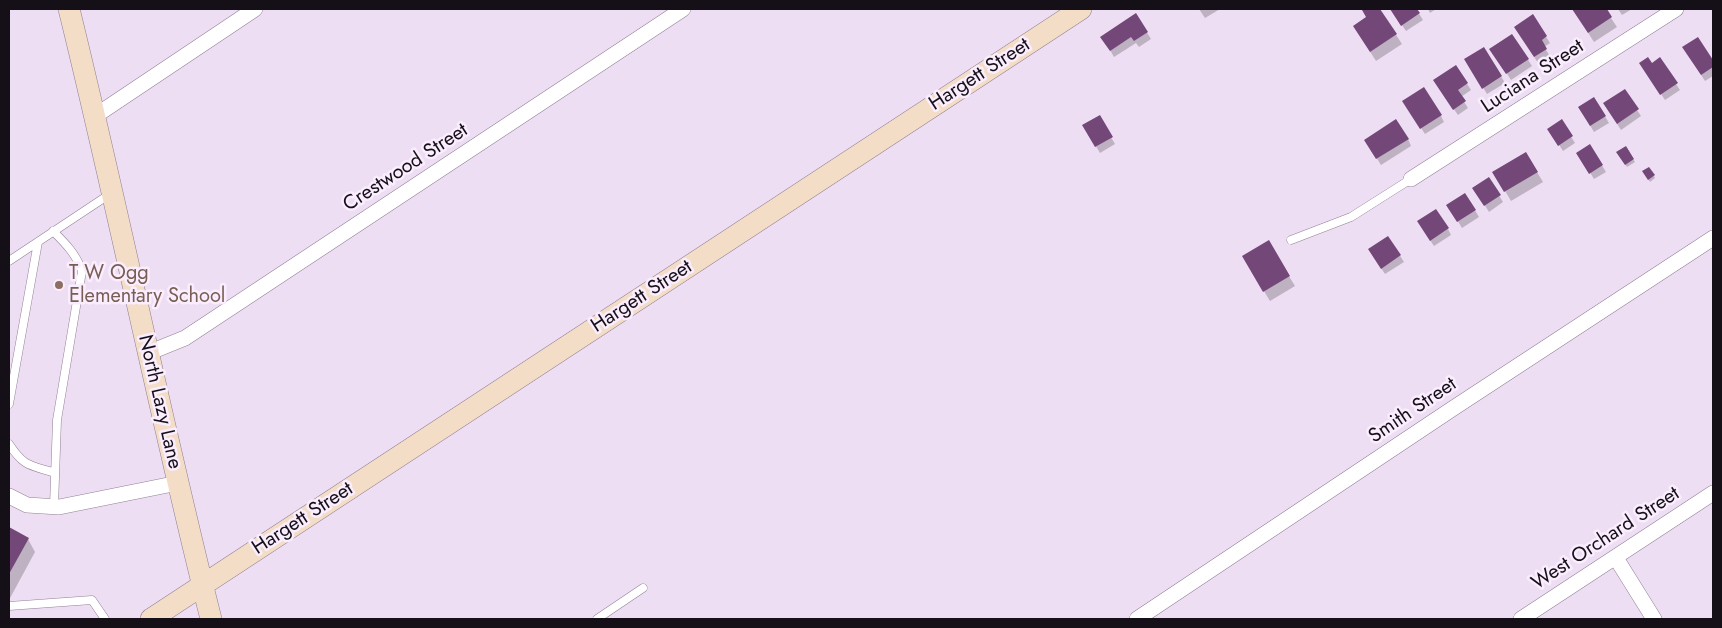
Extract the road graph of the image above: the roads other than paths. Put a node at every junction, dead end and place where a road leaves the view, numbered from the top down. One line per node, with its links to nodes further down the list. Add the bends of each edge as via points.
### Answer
1 (68, 9): 6 (street, North Lazy Lane)
2 (255, 9): 6 (street)
3 (683, 9): 14 (street, Crestwood Street, via 185,338)
4 (1081, 9): 23 (street, Hargett Street)
5 (1676, 9): 7 (street, Luciana Street)
6 (95, 116): 8 (street, North Lazy Lane)
7 (1411, 179): 11 (lane, via 1351,217)
8 (112, 193): 9 (lane); 14 (street, North Lazy Lane)
9 (53, 231): 12 (lane); 17 (lane, via 71,248 82,271 57,420)
10 (1713, 238): 30 (street, Smith Street)
11 (1291, 240)
12 (38, 242): 13 (lane); 15 (lane)
13 (9, 261)
14 (148, 353): 18 (street, North Lazy Lane)
15 (9, 404)
16 (9, 444): 17 (lane, via 18,458 28,465)
17 (55, 473): 21 (lane)
18 (178, 483): 21 (street); 23 (street, North Lazy Lane)
19 (1713, 493): 22 (street, West Orchard Street)
20 (9, 496): 21 (street, via 28,505)
21 (54, 506)
22 (1616, 558): 31 (street, West Orchard Street); 32 (street)
23 (202, 585): 27 (street, Hargett Street); 28 (street, North Lazy Lane)
24 (643, 588): 29 (lane)
25 (9, 606): 26 (lane, via 92,600)
26 (105, 619)
27 (151, 619)
28 (211, 619)
29 (597, 619)
30 (1137, 619)
31 (1521, 619)
32 (1654, 619)

